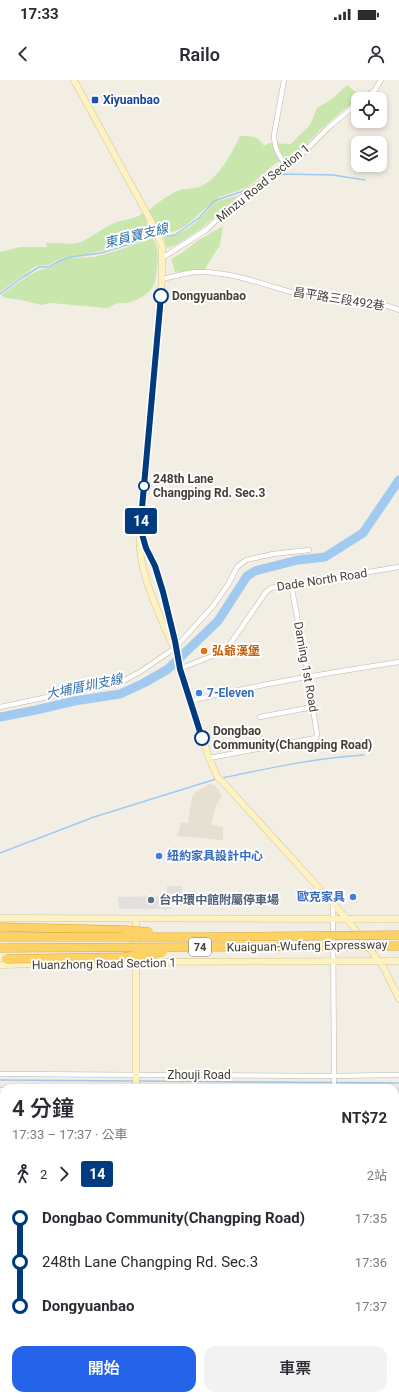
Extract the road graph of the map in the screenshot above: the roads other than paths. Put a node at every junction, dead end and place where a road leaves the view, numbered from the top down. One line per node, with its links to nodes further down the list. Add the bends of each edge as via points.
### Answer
1 (74, 80): 7 (street, via 158,235 162,246)
2 (284, 80): 6 (street, via 274,142 276,151)
3 (382, 80): 4 (street)
4 (372, 92)
5 (351, 109): 6 (street, Minzu Road Section 1, via 300,156)
6 (285, 164): 7 (street, Minzu Road Section 1, via 235,202 206,230)
7 (162, 258): 8 (street)
8 (162, 279): 9 (street, 昌平路三段492巷, via 197,272 212,273 291,292 312,293 340,301 379,304); 10 (street)
9 (399, 310)
10 (141, 519): 14 (street, via 142,534 163,592); 14 (street, via 138,531 139,544 147,583)
11 (309, 550): 14 (street, via 246,560 237,567 213,606)
12 (399, 567): 13 (street, Dade North Road)
13 (291, 584): 16 (street, Dade North Road, via 271,588 266,592 228,647); 17 (street, Daming 1st Road)
14 (175, 648): 16 (street); 19 (street, via 123,681)
15 (399, 662): 17 (street)
16 (180, 669): 18 (street)
17 (308, 676): 18 (street); 20 (street, Daming 1st Road)
18 (190, 701): 22 (street)
19 (0, 707)
20 (313, 707): 21 (street); 22 (street, Daming 1st Road, via 316,738)
21 (260, 717)
22 (209, 758): 23 (street, via 220,779)
23 (333, 903): 26 (street); 27 (street)
24 (0, 918): 25 (street)
25 (136, 919): 26 (street); 40 (street)
26 (333, 919): 27 (street); 38 (street)
27 (347, 919): 28 (street); 37 (street)
28 (399, 919)
29 (1, 927): 32 (highway, 74, bridge, via 125,930)
30 (399, 935): 32 (highway, Kuaiguan-Wufeng Expressway / 74, bridge)
31 (0, 937): 32 (highway, Kuaiguan-Wufeng Expressway / 74, bridge)
32 (206, 937)
33 (399, 946): 34 (highway, Kuaiguan-Wufeng Expressway / 74, bridge)
34 (203, 947): 35 (highway, Kuaiguan-Wufeng Expressway / 74, bridge); 36 (highway, 74, bridge, via 123,957)
35 (0, 948)
36 (2, 959)
37 (379, 960): 38 (street, Huanzhong Road Section 1); 39 (street, Huanzhong Road Section 1); 42 (street)
38 (333, 961): 40 (street, Huanzhong Road Section 1); 46 (street)
39 (399, 961)
40 (136, 962): 41 (street, Huanzhong Road Section 1); 45 (street)
41 (0, 965)
42 (399, 998)
43 (0, 1074): 45 (street, Zhouji Road)
44 (399, 1075): 46 (street, Zhouji Road)
45 (136, 1081): 46 (street, Zhouji Road)
46 (334, 1082)

